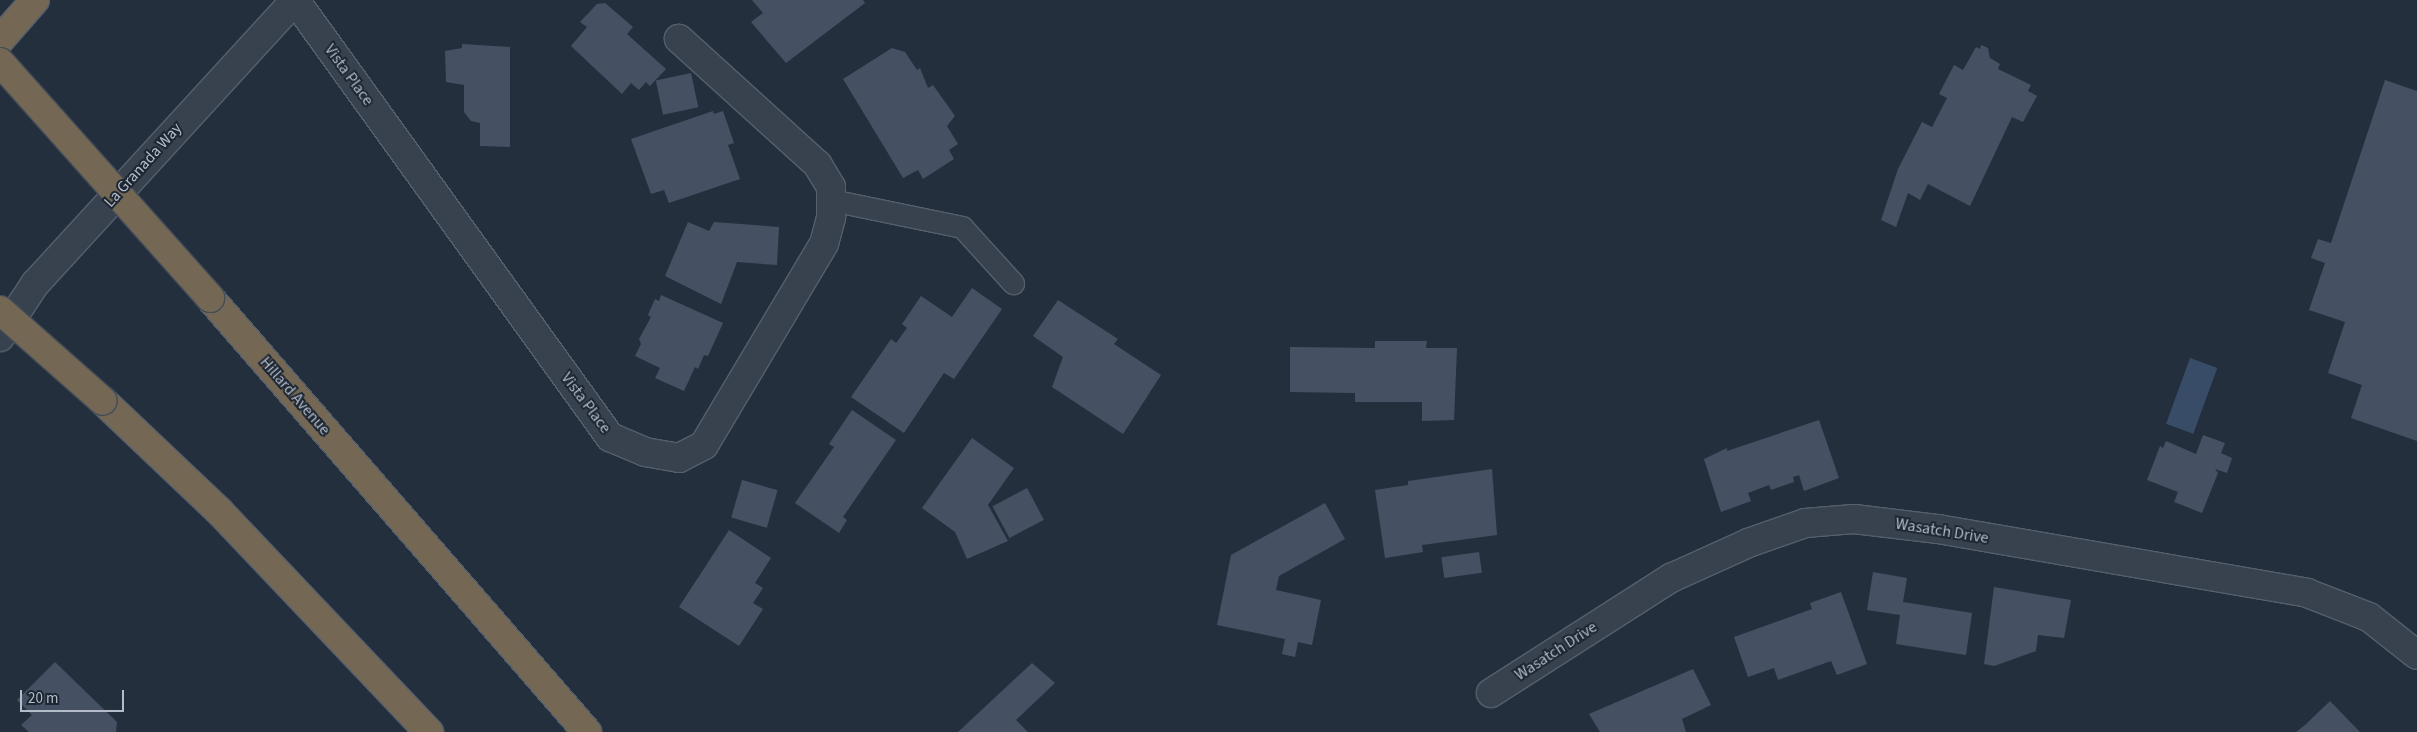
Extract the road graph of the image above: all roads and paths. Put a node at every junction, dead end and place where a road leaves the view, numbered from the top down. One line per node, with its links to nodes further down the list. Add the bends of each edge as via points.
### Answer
1 (35, 0): 4 (highway)
2 (294, 0): 6 (street, Vista Place, via 610,437 645,452 679,458 704,445 824,244 831,217); 9 (street, La Granada Way, via 35,284)
3 (678, 39): 6 (street, Vista Place, via 818,164 831,188)
4 (0, 40)
5 (0, 62): 13 (highway, Hillard Avenue, bridge)
6 (831, 200): 7 (lane, via 962,227)
7 (1013, 283)
8 (0, 310): 12 (highway, bridge, via 103,401 219,511)
9 (0, 337)
10 (2417, 655): 11 (street, Wasatch Drive, via 2369,616 2306,593 1938,530 1854,519 1805,523 1748,543 1671,578)
11 (1491, 693)
12 (429, 732)
13 (587, 732)

